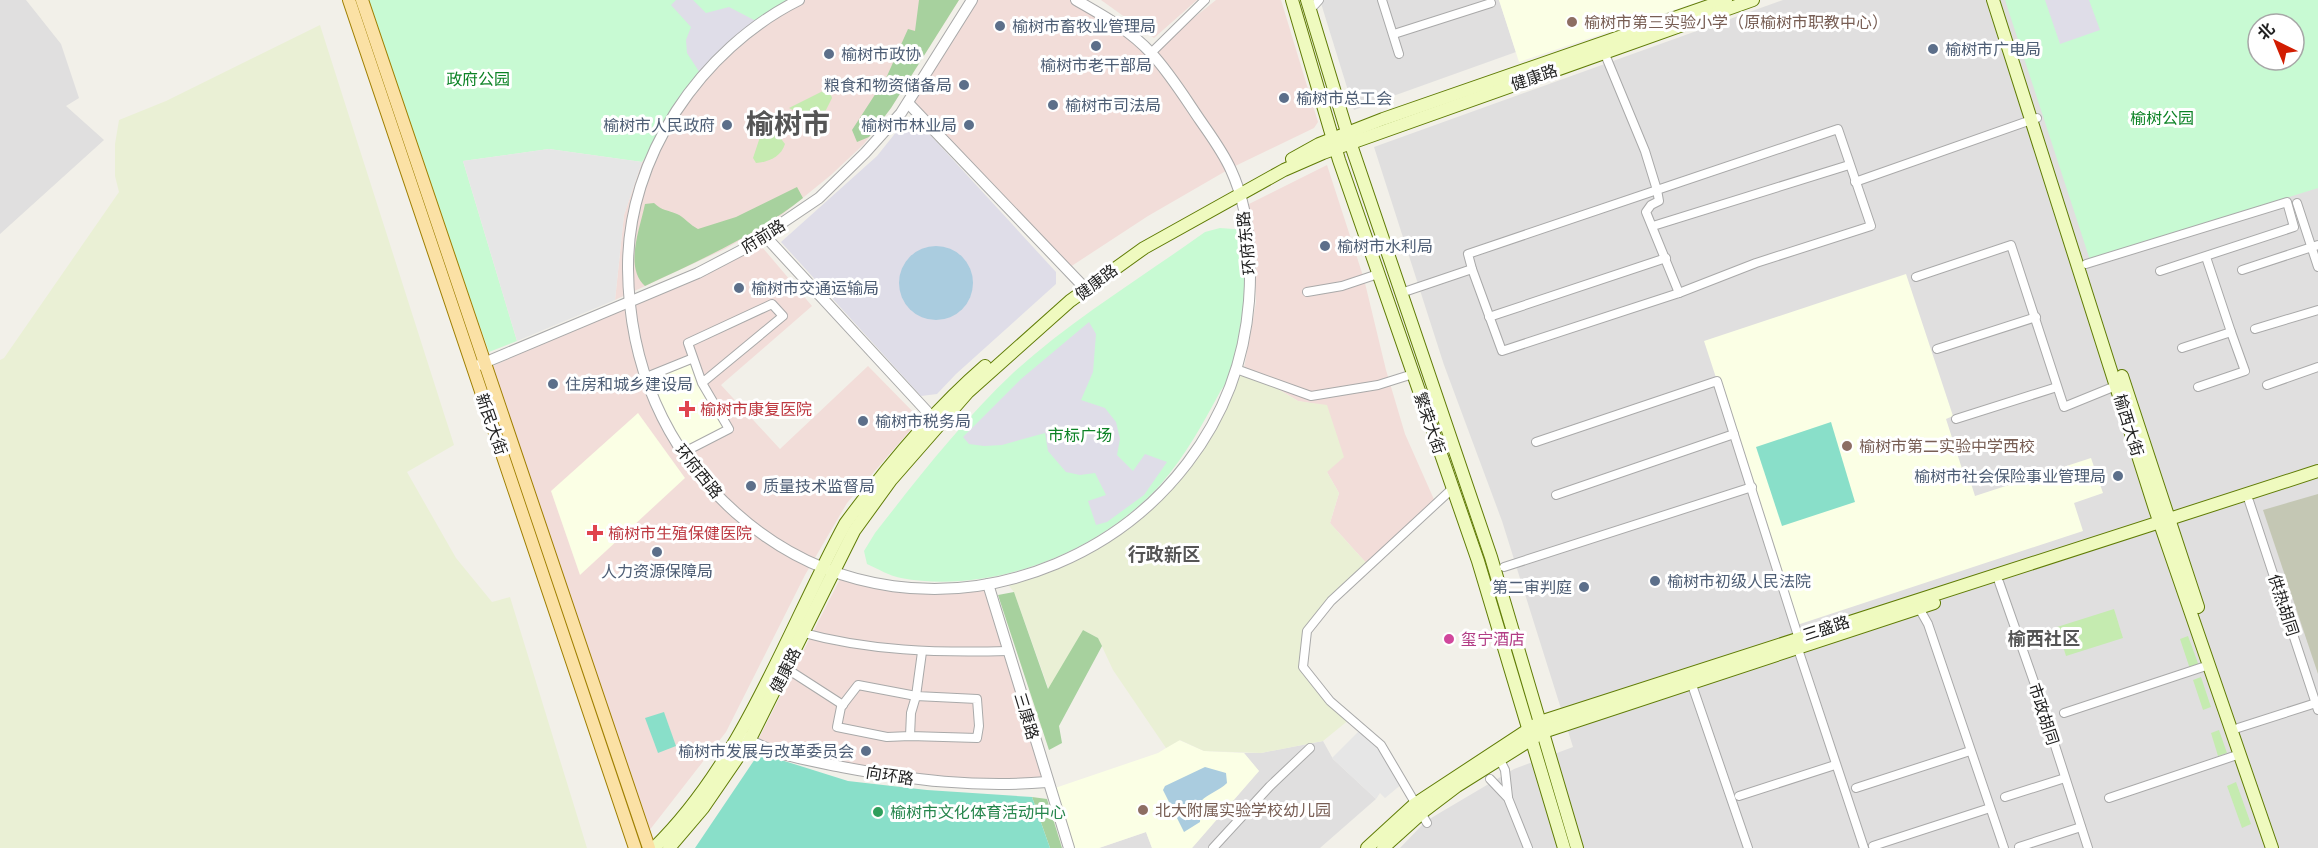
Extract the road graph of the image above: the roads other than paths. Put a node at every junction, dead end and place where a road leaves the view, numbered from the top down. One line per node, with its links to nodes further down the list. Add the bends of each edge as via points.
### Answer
1 (349, 0): 54 (main road, 新民大街)
2 (362, 0): 54 (main road, 新民大街)
3 (799, 0): 45 (street, 环府西路, via 745,34 713,63 686,97 653,156 634,216 628,258)
4 (972, 0): 20 (street, 府前路)
5 (1076, 0): 17 (street, 环府东路, via 1124,29)
6 (1205, 0): 17 (street)
7 (1292, 0): 23 (main road, 繁荣大街)
8 (1319, 0): 15 (street)
9 (1382, 0): 16 (street)
10 (1726, 0): 22 (main road, 健康路)
11 (1753, 0): 18 (main road, 健康路)
12 (1993, 0): 21 (main road, 榆西大街)
13 (1999, 0): 21 (main road, 榆西大街)
14 (1491, 3): 16 (street)
15 (1309, 5): 22 (main road, 繁荣大街)
16 (1394, 34): 19 (street)
17 (1151, 52): 27 (street, 环府东路, via 1220,150)
18 (1604, 52): 22 (main road, 健康路); 26 (street)
19 (1399, 54)
20 (908, 103): 30 (street, 府前路, via 841,179); 41 (street)
21 (2034, 119): 25 (street); 34 (main road, 榆西大街); 60 (main road, 榆西大街)
22 (1348, 138): 23 (main road, 健康路); 43 (main road, 繁荣大街)
23 (1334, 144): 27 (main road, 健康路); 39 (main road, 繁荣大街)
24 (1849, 165): 25 (street); 26 (street, via 1838,129); 29 (street)
25 (1855, 182): 44 (street, via 1871,226)
26 (1657, 190): 29 (street, via 1659,201 1646,212); 36 (street, via 1468,254)
27 (1238, 191): 41 (main road, 健康路, via 1139,244); 56 (street, 环府东路, via 1249,241 1251,279 1248,318); 78 (main road, 健康路, via 1111,271 968,392 891,480)
28 (2297, 203): 31 (street)
29 (1653, 226): 33 (street)
30 (765, 236): 45 (street, 府前路, via 698,273); 64 (street)
31 (2315, 246): 35 (street); 37 (street)
32 (2206, 256): 34 (street, via 2294,227 2287,202); 38 (street); 50 (street)
33 (1666, 258): 44 (street); 48 (street)
34 (2086, 264): 60 (main road, 榆西大街)
35 (2318, 267)
36 (1472, 269): 43 (street); 48 (street)
37 (2242, 270)
38 (2160, 271)
39 (1378, 273): 42 (street, via 1342,286); 57 (main road, 繁荣大街)
40 (1916, 277): 47 (street, via 2011,245)
41 (1081, 284): 64 (main road, 健康路, via 961,386)
42 (1307, 292)
43 (1401, 293): 94 (main road, 繁荣大街, via 1491,557)
44 (1679, 293): 48 (street, via 1502,351)
45 (628, 302): 54 (street, 府前路); 58 (street, 环府西路)
46 (2318, 310): 49 (street)
47 (2036, 316): 52 (street); 62 (street)
48 (1489, 317)
49 (2255, 329)
50 (2231, 332): 51 (street); 63 (street, via 2245,371)
51 (2182, 348)
52 (1937, 349)
53 (692, 359): 58 (street); 59 (street); 59 (street, via 688,343 772,304 783,316)
54 (479, 365): 115 (main road, 新民大街); 116 (main road, 新民大街)
55 (2318, 368): 61 (street)
56 (1236, 369): 57 (street, via 1311,396 1378,385); 75 (street, 环府东路, via 1211,428 1190,461)
57 (1413, 374): 72 (main road, 繁荣大街)
58 (644, 378): 68 (street, 环府西路, via 665,426)
59 (702, 383): 68 (street, via 729,429 692,448)
60 (2121, 384): 62 (street, via 2064,407); 76 (main road, 榆西大街)
61 (2267, 385)
62 (2057, 387): 65 (street)
63 (2198, 387)
64 (933, 418): 78 (main road, 健康路, via 845,524)
65 (1956, 419)
66 (1734, 434): 67 (street, via 1717,381); 71 (street); 73 (street)
67 (1536, 442)
68 (685, 457): 78 (street, 环府西路, via 716,495 748,524 784,548)
69 (2318, 471): 76 (main road, 三盛路)
70 (2318, 479): 74 (main road, 三盛路)
71 (1752, 487): 77 (street); 83 (street)
72 (1453, 488): 94 (main road, 繁荣大街); 111 (street, via 1331,601 1307,631 1303,667 1330,701 1381,745)
73 (1556, 495)
74 (2249, 501): 76 (main road, 三盛路); 91 (street, 供热胡同)
75 (1136, 518): 80 (street, 环府西路, via 1070,559)
76 (2166, 524): 79 (main road, 三盛路); 83 (main road, 三盛路); 87 (main road, 榆西大街); 93 (main road, 榆西大街)
77 (1504, 567)
78 (828, 568): 80 (street, 环府西路, via 866,580 916,588); 82 (main road, 健康路)
79 (1998, 582): 81 (main road, 三盛路); 102 (street, 市政胡同)
80 (988, 584): 84 (street, 三康路)
81 (1919, 608): 83 (main road, 三盛路); 98 (street, via 1928,624)
82 (797, 631): 85 (street, via 855,644); 86 (main road, 健康路)
83 (1800, 645): 88 (main road, 三盛路); 101 (street)
84 (1008, 651): 85 (street); 104 (street, 三康路)
85 (922, 652): 89 (street)
86 (780, 665): 90 (street); 96 (main road, 健康路)
87 (2209, 665): 92 (street); 99 (main road, 榆西大街)
88 (1690, 678): 94 (main road, 三盛路); 126 (street)
89 (916, 696): 90 (street, via 858,686); 95 (street); 95 (street, via 977,699 979,726 977,738)
90 (843, 705): 95 (street, via 837,727 887,737)
91 (2317, 706): 93 (street)
92 (2064, 713)
93 (2238, 728): 130 (main road, 榆西大街)
94 (1536, 730): 100 (main road, 三盛路); 111 (main road, 三盛路); 124 (main road, 繁荣大街); 125 (main road, 繁荣大街)
95 (910, 736)
96 (744, 738): 104 (street, 向环路, via 783,756 894,776 950,784 1007,786); 117 (main road, 健康路); 118 (main road, 健康路, via 704,808)
97 (1310, 748): 120 (street)
98 (1970, 751): 105 (street); 110 (street)
99 (2240, 754): 109 (street); 129 (main road, 榆西大街)
100 (1499, 758): 108 (street); 111 (main road, 三盛路)
101 (1835, 765): 106 (street); 113 (street)
102 (2065, 778): 107 (street); 112 (street, 市政胡同)
103 (1490, 779): 108 (street)
104 (1047, 782): 119 (street, 三康路)
105 (1856, 788)
106 (1739, 796)
107 (2005, 797)
108 (1509, 798): 123 (street)
109 (2109, 798)
110 (1990, 808): 113 (street); 127 (street)
111 (1421, 814): 121 (main road, 三盛路); 122 (main road)
112 (2081, 827): 114 (street); 128 (street, 市政胡同)
113 (1866, 847)
114 (2019, 847)
115 (635, 848)
116 (648, 848)
117 (654, 848)
118 (669, 848)
119 (1069, 848)
120 (1213, 848)
121 (1367, 848)
122 (1383, 848)
123 (1528, 848)
124 (1564, 848)
125 (1577, 848)
126 (1748, 848)
127 (2004, 848)
128 (2088, 848)
129 (2272, 848)
130 (2277, 848)

